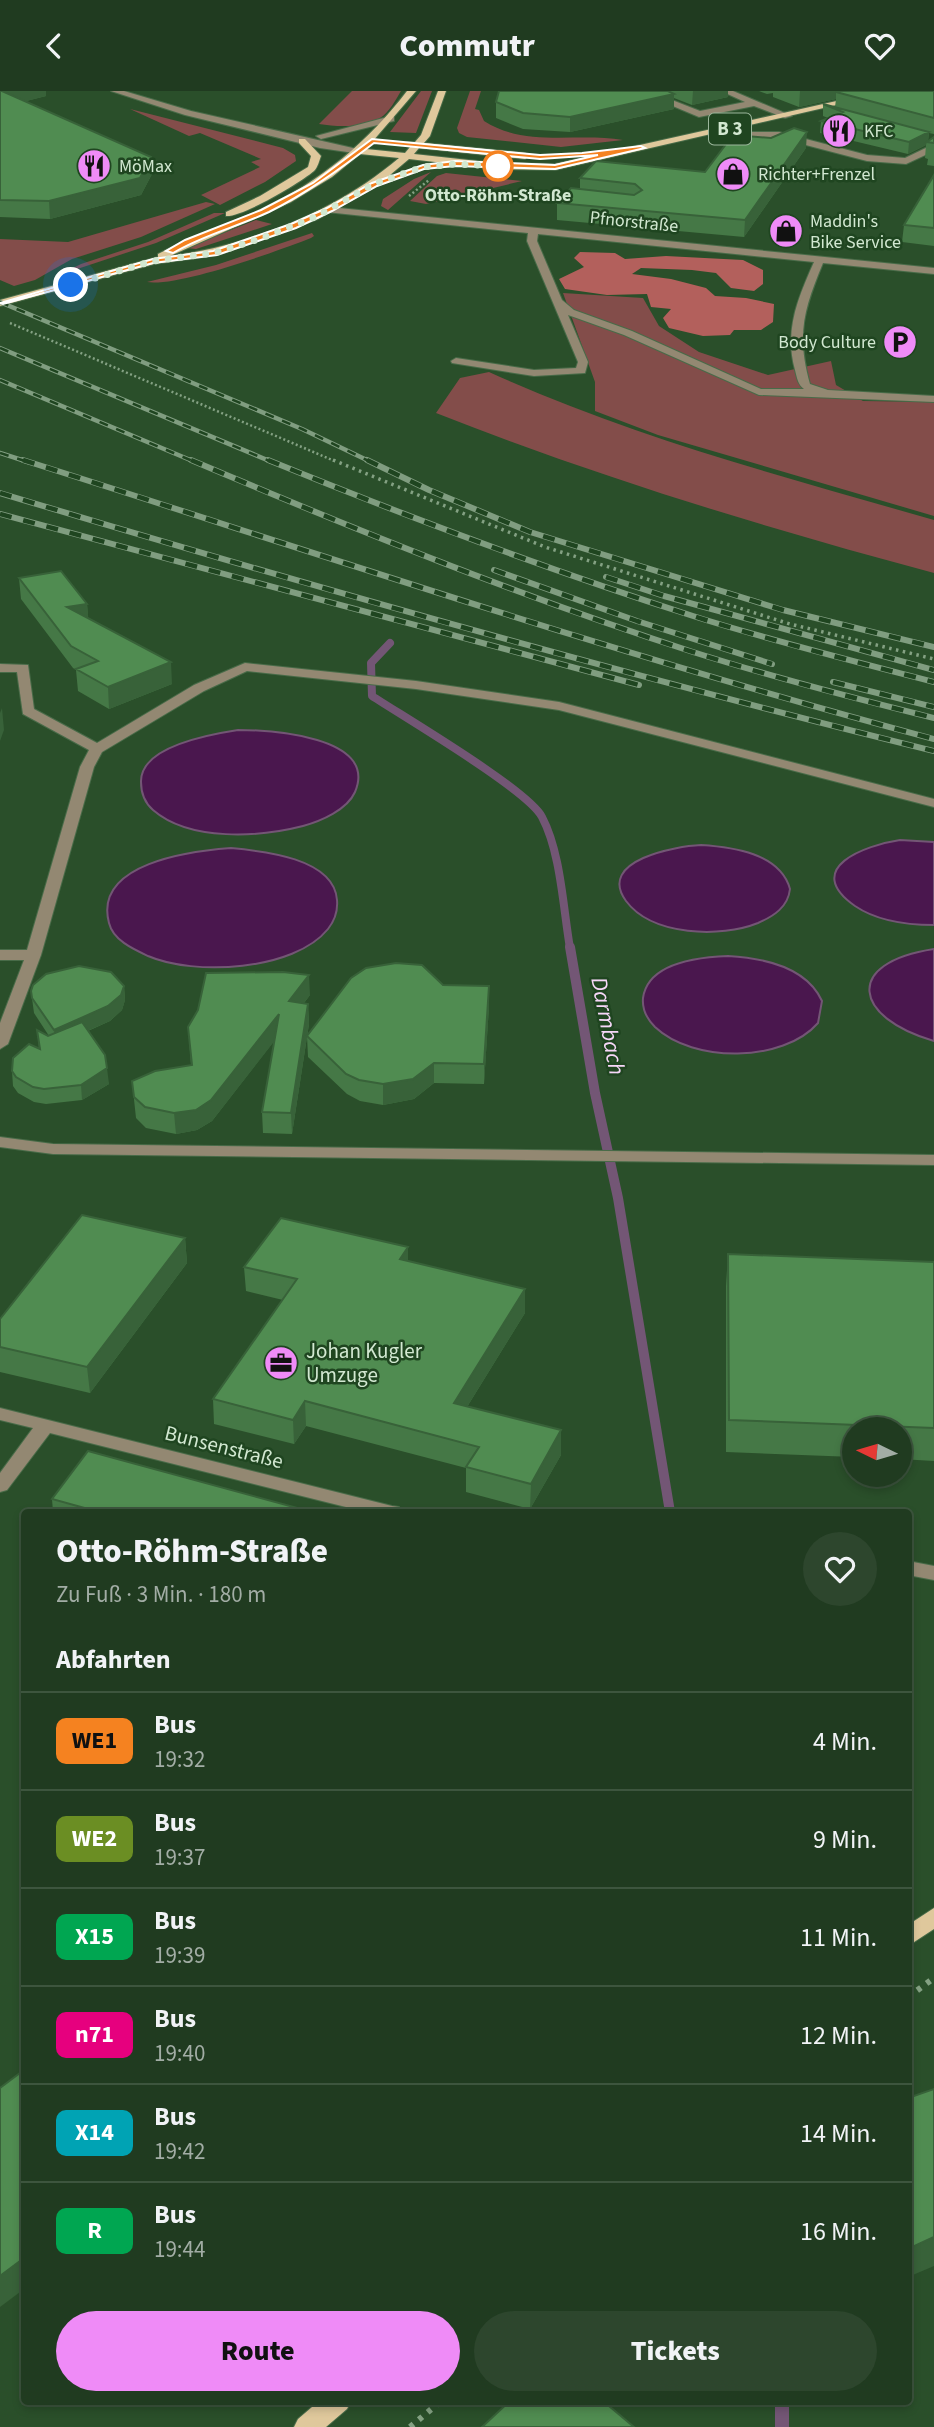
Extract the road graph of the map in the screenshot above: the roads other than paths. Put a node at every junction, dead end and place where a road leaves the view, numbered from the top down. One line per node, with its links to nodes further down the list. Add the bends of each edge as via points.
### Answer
1 (115, 91): 12 (street)
2 (412, 91): 11 (main road)
3 (442, 91): 19 (main road)
4 (641, 91): 7 (street, via 699,114)
5 (725, 91): 7 (street)
6 (893, 91): 8 (main road, B 3)
7 (755, 103): 10 (street)
8 (817, 109): 9 (street); 10 (main road, B 3)
9 (833, 113)
10 (788, 116): 13 (main road, B 3)
11 (391, 119): 14 (street); 16 (main road)
12 (260, 130): 14 (street); 15 (street)
13 (722, 131): 20 (street, via 779,135 867,157 906,161); 21 (main road, B 3)
14 (321, 136): 16 (street)
15 (302, 141): 22 (street); 31 (main road, via 316,156 312,168 262,198 193,230)
16 (372, 141): 17 (main road); 22 (main road)
17 (384, 142)
18 (395, 143): 19 (main road, B 3)
19 (419, 145): 21 (main road, B 3, via 553,157); 23 (main road)
20 (934, 147)
21 (641, 148): 24 (main road, B 3, via 555,167)
22 (361, 151): 23 (main road); 28 (main road)
23 (407, 156): 24 (main road); 27 (main road)
24 (477, 164): 25 (main road, B 3)
25 (418, 169)
26 (407, 173): 27 (main road)
27 (374, 184): 29 (main road)
28 (282, 202): 29 (main road); 31 (main road)
29 (330, 210): 30 (street, Pfnorstraße, via 520,225); 33 (main road, via 214,253)
30 (533, 230): 32 (street, Pfnorstraße, via 625,235); 35 (street, via 532,241)
31 (188, 241): 33 (main road)
32 (820, 259): 34 (street, Pfnorstraße); 38 (street, via 797,313 795,355 805,386)
33 (153, 261): 36 (main road)
34 (934, 271)
35 (555, 299): 37 (street, via 583,362 581,371 501,370); 38 (street, via 570,312 759,392)
36 (0, 303)
37 (456, 361)
38 (827, 393): 39 (street)
39 (934, 399)
40 (0, 667): 41 (street, via 23,669 28,711)
41 (97, 749): 42 (street, via 199,688 245,667 559,706); 44 (street, via 87,767)
42 (934, 803)
43 (0, 955): 44 (street)
44 (33, 955): 45 (street)
45 (0, 1044)
46 (0, 1142): 47 (street, via 53,1149)
47 (934, 1160)
48 (0, 1414): 49 (street, Bunsenstraße)
49 (45, 1426): 50 (street); 51 (street, Bunsenstraße)
50 (0, 1486)
51 (380, 1509)
52 (912, 1569): 53 (street)
53 (934, 1573)
54 (934, 1917): 55 (main road)
55 (912, 1934)
56 (333, 2405): 57 (main road)
57 (307, 2427)

